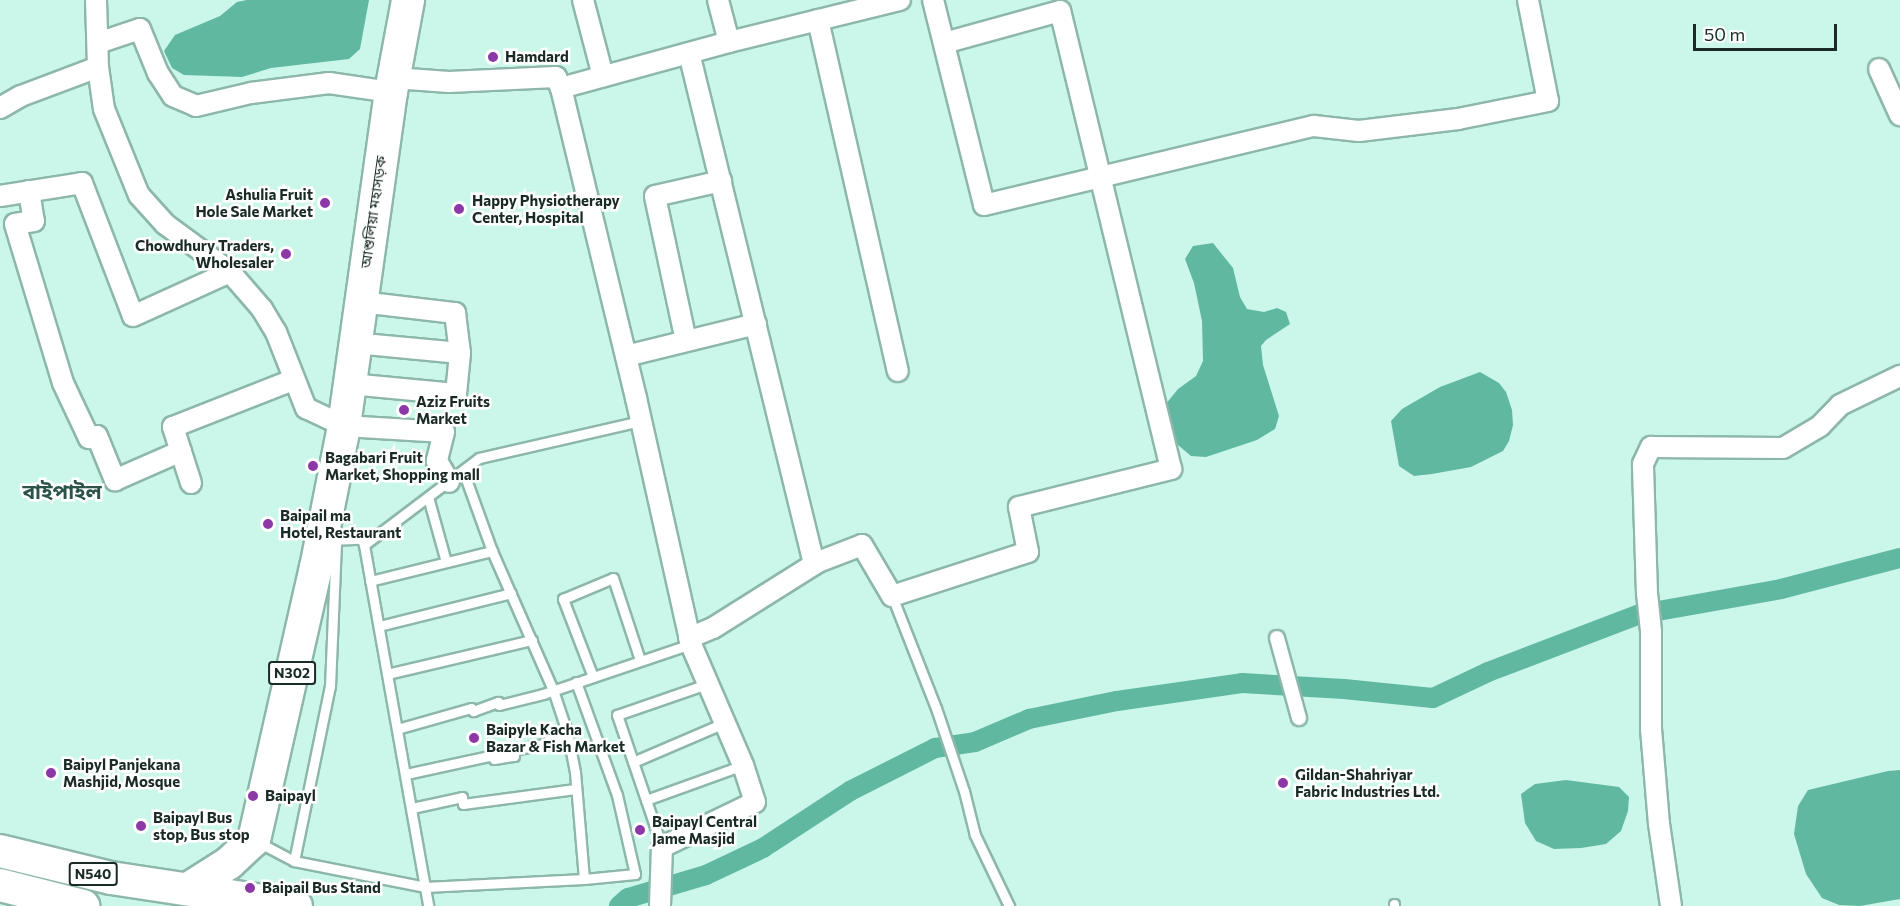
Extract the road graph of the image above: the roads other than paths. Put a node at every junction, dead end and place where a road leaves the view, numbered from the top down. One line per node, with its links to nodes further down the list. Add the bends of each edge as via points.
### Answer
1 (96, 0): 11 (street)
2 (408, 0): 17 (highway, আশুলিয়া মহাসড়ক / N302)
3 (583, 0): 16 (street)
4 (718, 0): 10 (street)
5 (900, 0): 8 (street)
6 (933, 0): 12 (street)
7 (1528, 0): 21 (street, via 1548,101 1458,119 1359,131 1314,126)
8 (846, 6): 9 (street)
9 (818, 20): 10 (street); 32 (street)
10 (729, 42): 13 (street)
11 (98, 43): 14 (street); 17 (street, via 140,28 158,73 173,96 196,106 250,93 329,83)
12 (944, 43): 21 (street, via 984,205); 21 (street, via 1060,11)
13 (689, 53): 16 (street); 22 (street)
14 (98, 67): 19 (street); 25 (street, via 104,109 139,195 165,224)
15 (1878, 69): 20 (street)
16 (603, 76): 18 (street)
17 (392, 85): 18 (street, via 556,77); 26 (highway, আশুলিয়া মহাসড়ক / N302)
18 (561, 88): 31 (street)
19 (0, 108)
20 (1900, 115)
21 (1099, 176): 49 (street, via 1171,469 1019,507 1028,552)
22 (721, 181): 27 (street); 28 (street, via 655,196)
23 (29, 191): 24 (street); 25 (street, via 82,183 133,316); 38 (street, via 34,221 15,224 63,383 89,438 97,436 115,480)
24 (0, 196)
25 (230, 272): 34 (street, via 276,332)
26 (361, 302): 29 (highway, আশুলিয়া মহাসড়ক / N302); 30 (street, via 455,313)
27 (756, 324): 28 (street); 46 (street)
28 (686, 341): 31 (street)
29 (355, 343): 30 (street); 35 (highway, আশুলিয়া মহাসড়ক / N302)
30 (460, 353): 35 (street, via 456,394)
31 (626, 356): 36 (street)
32 (898, 371)
33 (1900, 376): 83 (street, via 1840,405 1820,426 1783,448 1651,447 1643,464 1651,729)
34 (293, 380): 37 (street, via 306,408); 38 (street, via 173,427)
35 (350, 384): 37 (highway, আশুলিয়া মহাসড়ক / N302)
36 (641, 421): 39 (lane, via 479,458); 53 (street)
37 (344, 426): 39 (street, via 444,432 437,461); 42 (highway, N302)
38 (181, 451): 40 (street)
39 (456, 476): 41 (lane); 44 (lane)
40 (191, 483)
41 (428, 497): 43 (lane); 45 (lane)
42 (329, 540): 43 (lane, via 362,539); 70 (highway, N302); 73 (lane, via 330,686)
43 (364, 545): 47 (lane)
44 (492, 551): 45 (lane); 48 (lane)
45 (446, 562): 47 (lane)
46 (814, 564): 49 (street, via 862,545); 53 (street)
47 (369, 580): 50 (lane)
48 (511, 593): 50 (lane); 52 (lane)
49 (892, 596): 82 (lane, via 936,708 975,835)
50 (379, 626): 55 (lane)
51 (1276, 638): 60 (street)
52 (532, 640): 55 (lane); 59 (lane)
53 (690, 641): 54 (lane); 58 (street)
54 (640, 660): 56 (lane); 56 (lane, via 613,578 563,599)
55 (387, 674): 62 (lane)
56 (592, 677): 57 (lane)
57 (576, 682): 59 (lane); 74 (lane, via 617,795 635,874)
58 (707, 684): 61 (street); 64 (lane, via 617,715)
59 (553, 690): 62 (lane); 63 (lane)
60 (1299, 718)
61 (724, 723): 64 (lane); 65 (street)
62 (397, 729): 66 (lane)
63 (568, 735): 66 (lane, via 513,750 514,756 494,759 493,754); 67 (lane)
64 (633, 762): 68 (lane)
65 (743, 765): 68 (lane); 71 (street, via 755,802)
66 (406, 774): 69 (lane)
67 (575, 789): 69 (lane, via 463,804 462,797); 74 (lane)
68 (646, 800): 71 (lane)
69 (412, 808): 76 (lane)
70 (254, 840): 73 (lane); 77 (highway, via 229,863)
71 (662, 847): 81 (street)
72 (0, 851): 77 (highway, N540, via 111,878)
73 (294, 861): 76 (lane)
74 (584, 879): 76 (lane)
75 (0, 885): 78 (highway, N540)
76 (425, 887): 80 (lane)
77 (188, 889): 79 (highway, N540)
78 (83, 906)
79 (296, 906)
80 (428, 906)
81 (660, 906)
82 (1009, 906)
83 (1671, 906)

